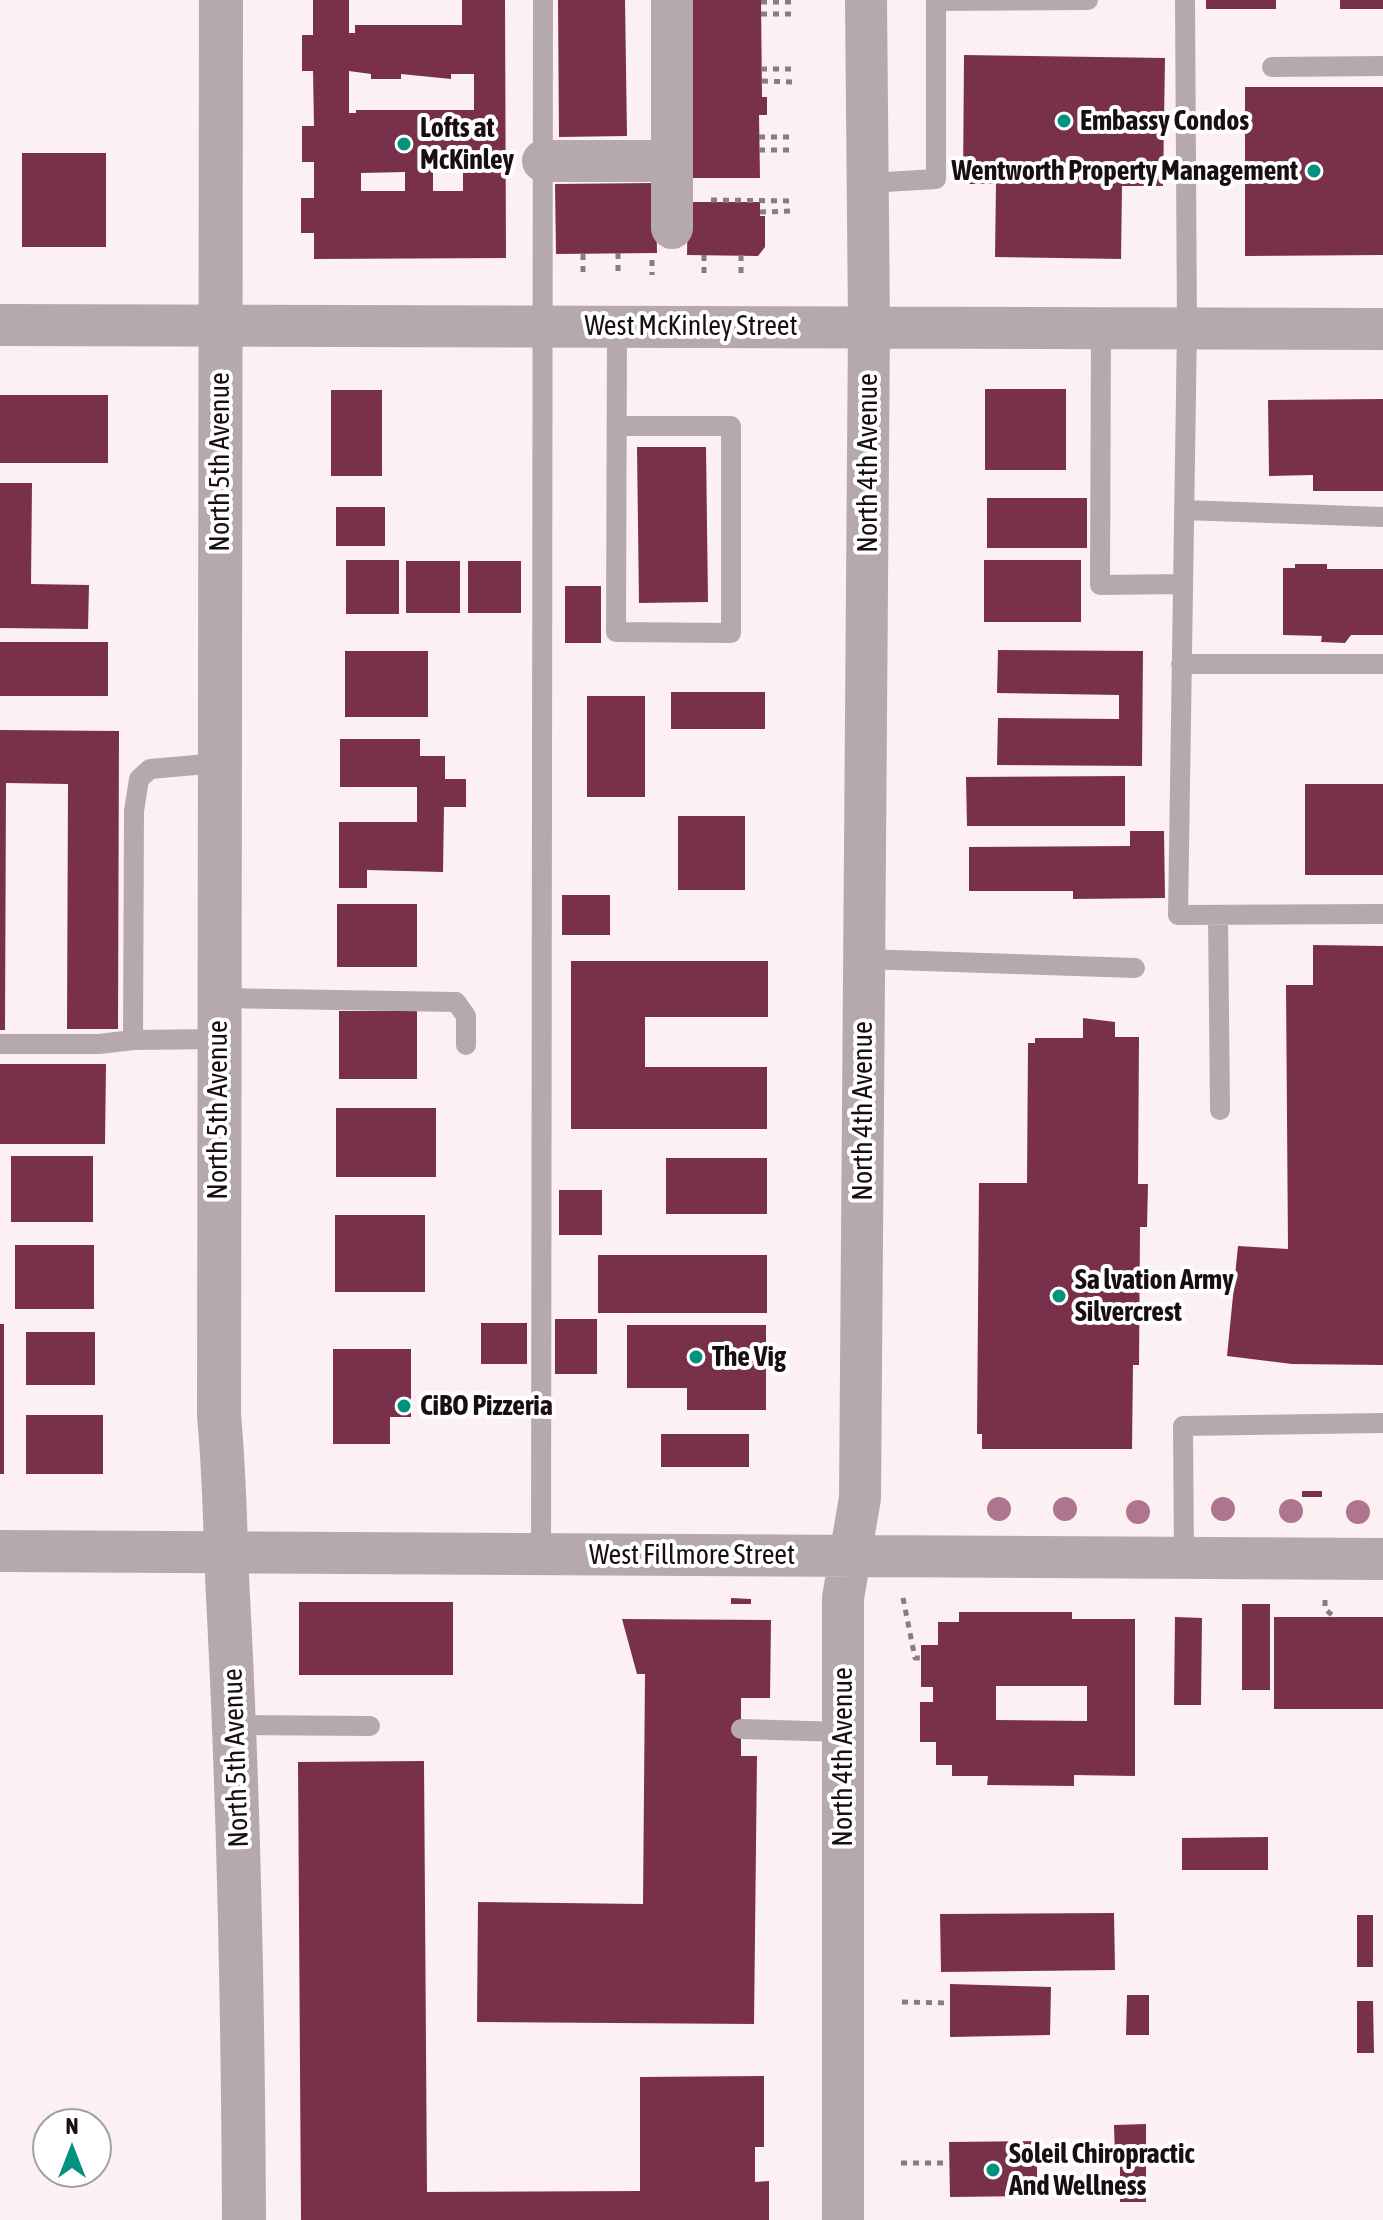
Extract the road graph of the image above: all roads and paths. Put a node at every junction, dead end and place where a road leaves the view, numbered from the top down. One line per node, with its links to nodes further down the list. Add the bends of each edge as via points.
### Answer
1 (221, 0): 43 (street, North 5th Avenue)
2 (543, 0): 22 (lane)
3 (672, 0): 23 (street)
4 (866, 0): 24 (street, North 4th Avenue)
5 (936, 0): 6 (lane); 24 (lane, via 936,179)
6 (1088, 0)
7 (1185, 0): 42 (lane)
8 (761, 2): 9 (path)
9 (795, 2)
10 (761, 14): 11 (path)
11 (795, 14)
12 (1383, 66): 13 (lane)
13 (1272, 67)
14 (761, 69): 15 (path)
15 (794, 69)
16 (762, 81): 17 (path)
17 (794, 82)
18 (759, 137): 19 (path)
19 (794, 137)
20 (759, 150): 21 (path)
21 (794, 150)
22 (543, 161): 23 (street); 39 (lane)
23 (672, 161): 28 (street)
24 (868, 183): 38 (street, North 4th Avenue)
25 (794, 201): 28 (path)
26 (794, 211): 27 (path)
27 (760, 212)
28 (684, 214)
29 (618, 253): 34 (path)
30 (583, 254): 33 (path)
31 (704, 255): 35 (path)
32 (741, 255): 36 (path)
33 (583, 275)
34 (618, 275)
35 (704, 275)
36 (741, 275)
37 (0, 325): 43 (street, West McKinley Street)
38 (869, 325): 40 (street, West McKinley Street); 41 (street, West McKinley Street); 54 (street, North 4th Avenue)
39 (544, 327): 40 (street, West McKinley Street); 43 (street, West McKinley Street); 64 (lane)
40 (617, 327): 45 (lane)
41 (1101, 327): 42 (street, West McKinley Street); 48 (lane, via 1100,585)
42 (1187, 327): 44 (street, West McKinley Street); 46 (lane)
43 (221, 329): 51 (street, North 5th Avenue)
44 (1383, 329)
45 (617, 426): 45 (lane, via 616,632 731,633 731,426)
46 (1184, 510): 47 (lane); 48 (lane)
47 (1383, 517)
48 (1183, 584): 49 (lane)
49 (1181, 664): 50 (lane); 53 (lane, via 1178,915)
50 (1383, 664)
51 (218, 763): 56 (street, North 5th Avenue); 57 (lane, via 150,769 139,779 134,811)
52 (1383, 914): 53 (lane)
53 (1218, 915): 60 (lane)
54 (864, 959): 55 (lane); 65 (street, North 4th Avenue, via 860,1498)
55 (1135, 968)
56 (218, 1019): 57 (lane); 59 (lane, via 456,1002 466,1016); 63 (street, North 5th Avenue, via 219,1416)
57 (133, 1040): 58 (lane)
58 (0, 1044)
59 (466, 1045)
60 (1220, 1110)
61 (1383, 1423): 66 (lane, via 1183,1426)
62 (0, 1551): 63 (street, West Fillmore Street)
63 (228, 1552): 64 (street, West Fillmore Street); 72 (street, North 5th Avenue)
64 (541, 1554): 65 (street, West Fillmore Street)
65 (852, 1557): 66 (street, West Fillmore Street); 75 (street, North 4th Avenue, via 843,1598)
66 (1184, 1558): 67 (street, West Fillmore Street)
67 (1383, 1559)
68 (903, 1598): 71 (path, via 915,1658)
69 (1325, 1600): 70 (path, via 1325,1609)
70 (1334, 1617)
71 (921, 1658)
72 (236, 1725): 73 (lane); 80 (street, North 5th Avenue)
73 (370, 1726)
74 (741, 1729): 75 (lane)
75 (843, 1732): 81 (street, North 4th Avenue)
76 (902, 2002): 77 (path)
77 (950, 2003)
78 (901, 2163): 79 (path)
79 (949, 2163)
80 (244, 2220)
81 (843, 2220)

